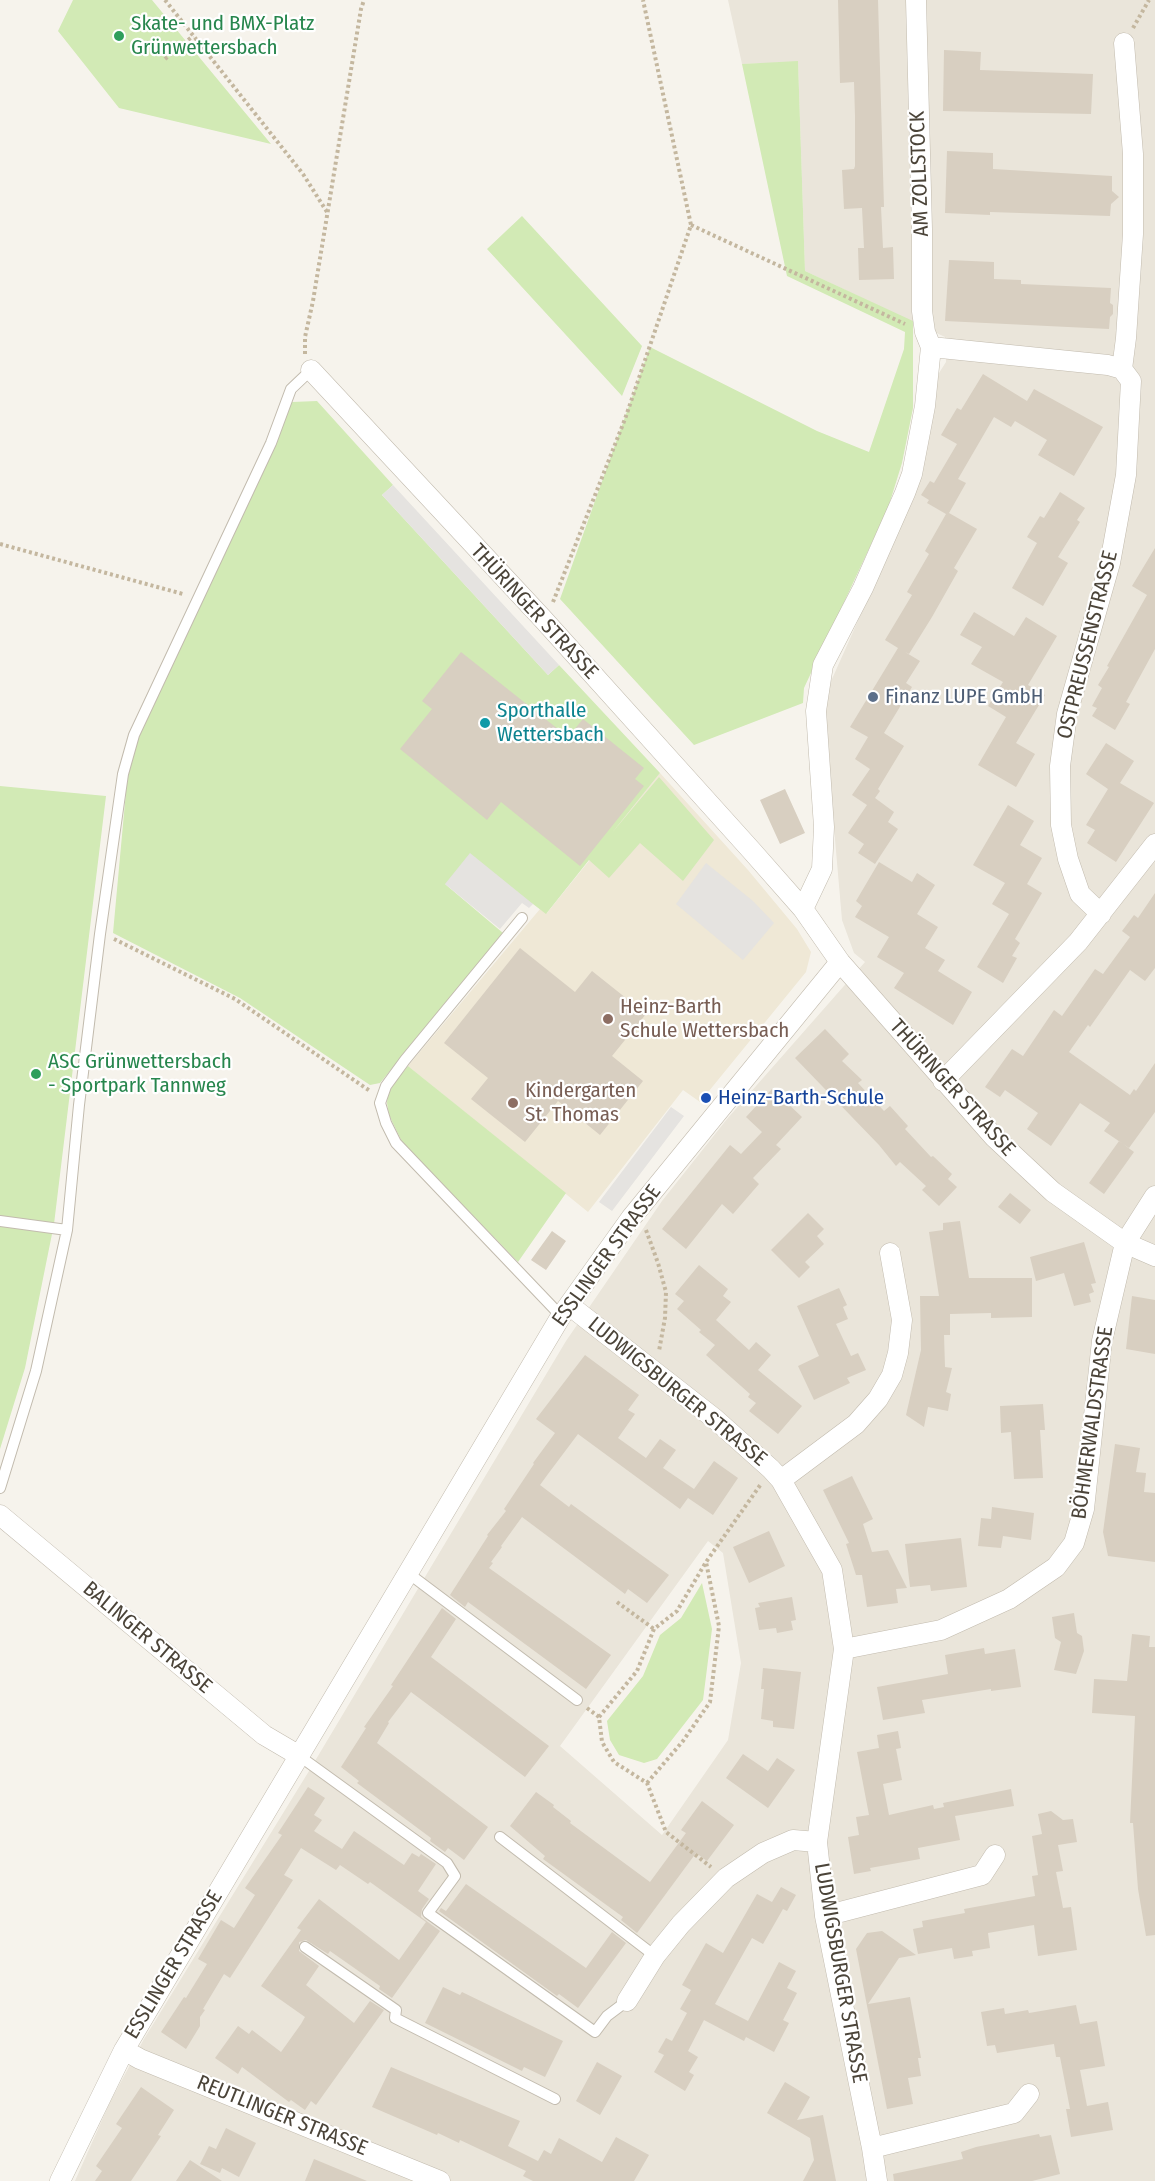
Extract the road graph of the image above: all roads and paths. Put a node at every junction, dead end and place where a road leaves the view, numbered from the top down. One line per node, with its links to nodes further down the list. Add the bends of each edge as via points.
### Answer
1 (165, 0): 6 (path)
2 (364, 0): 9 (path)
3 (643, 0): 10 (path)
4 (916, 0): 11 (street, AM ZOLLSTOCK, via 922,311)
5 (1149, 0): 7 (path, via 1130,39)
6 (193, 36): 8 (path); 9 (path, via 303,174)
7 (1124, 43): 12 (street, OSTPREUSSENSTRASSE, via 1133,154 1133,234)
8 (165, 59)
9 (328, 213): 13 (path, via 304,351)
10 (691, 225): 11 (path); 16 (path, via 625,419 554,602)
11 (928, 340): 12 (street); 18 (street, via 926,406 912,474 863,588 823,665 816,711 825,827 822,869)
12 (1122, 369): 19 (street, OSTPREUSSENSTRASSE, via 1131,381 1126,475 1110,563 1067,714 1060,766 1061,825 1068,859 1080,894)
13 (311, 370): 15 (lane, via 291,389 271,443); 16 (street, THÜRINGER STRASSE)
14 (0, 544): 15 (path)
15 (199, 598): 21 (lane, via 134,735 123,774)
16 (542, 618): 18 (street, THÜRINGER STRASSE)
17 (1155, 844): 19 (street)
18 (803, 909): 22 (street, THÜRINGER STRASSE)
19 (1101, 914): 23 (street)
20 (522, 918): 24 (lane, via 405,1060 386,1086)
21 (100, 934): 24 (path, via 235,999 370,1092); 28 (lane)
22 (840, 962): 23 (street, THÜRINGER STRASSE); 26 (street, ESSLINGER STRASSE)
23 (943, 1081): 29 (street, THÜRINGER STRASSE, via 994,1137 1053,1192)
24 (380, 1103): 32 (lane, via 396,1143)
25 (1155, 1196): 29 (street, BÖHMERWALDSTRASSE)
26 (632, 1218): 32 (street, ESSLINGER STRASSE); 33 (path, via 645,1230 666,1292 662,1342)
27 (0, 1221): 28 (lane)
28 (67, 1230): 35 (lane, via 36,1371)
29 (1125, 1243): 31 (street, THÜRINGER STRASSE); 41 (street, BÖHMERWALDSTRASSE, via 1102,1341 1084,1509 1074,1543 1056,1567 999,1604 940,1630)
30 (890, 1253): 34 (street, via 902,1320 892,1375 856,1424)
31 (1155, 1256)
32 (565, 1310): 33 (street, LUDWIGSBURGER STRASSE); 38 (street, ESSLINGER STRASSE)
33 (654, 1370): 34 (street, LUDWIGSBURGER STRASSE)
34 (776, 1474): 37 (path); 41 (street, LUDWIGSBURGER STRASSE, via 832,1570)
35 (0, 1488)
36 (0, 1515): 44 (street, BALINGER STRASSE, via 264,1735)
37 (706, 1562): 40 (path, via 677,1611); 45 (path, via 719,1626 710,1702)
38 (408, 1573): 42 (lane); 44 (street, ESSLINGER STRASSE)
39 (617, 1602): 40 (path)
40 (654, 1629): 43 (path, via 637,1671)
41 (844, 1649): 47 (street, LUDWIGSBURGER STRASSE)
42 (577, 1700): 43 (path)
43 (599, 1717): 45 (path, via 602,1742 614,1762)
44 (298, 1755): 53 (lane, via 447,1863 455,1876 428,1913 595,2032 607,2016); 54 (street, ESSLINGER STRASSE)
45 (647, 1783): 49 (path, via 666,1832)
46 (500, 1837): 52 (lane)
47 (817, 1842): 49 (street, via 793,1840 763,1852); 50 (street, LUDWIGSBURGER STRASSE)
48 (995, 1855): 50 (street, via 982,1875)
49 (726, 1878): 52 (street)
50 (825, 1916): 57 (street, LUDWIGSBURGER STRASSE)
51 (305, 1947): 56 (lane, via 396,2010 395,2018)
52 (655, 1956): 53 (street)
53 (627, 2001)
54 (124, 2050): 58 (street, ESSLINGER STRASSE); 59 (street, REUTLINGER STRASSE)
55 (1029, 2094): 57 (street, via 1014,2113)
56 (555, 2099)
57 (872, 2148): 60 (street, LUDWIGSBURGER STRASSE)
58 (60, 2181)
59 (440, 2181)
60 (877, 2181)

